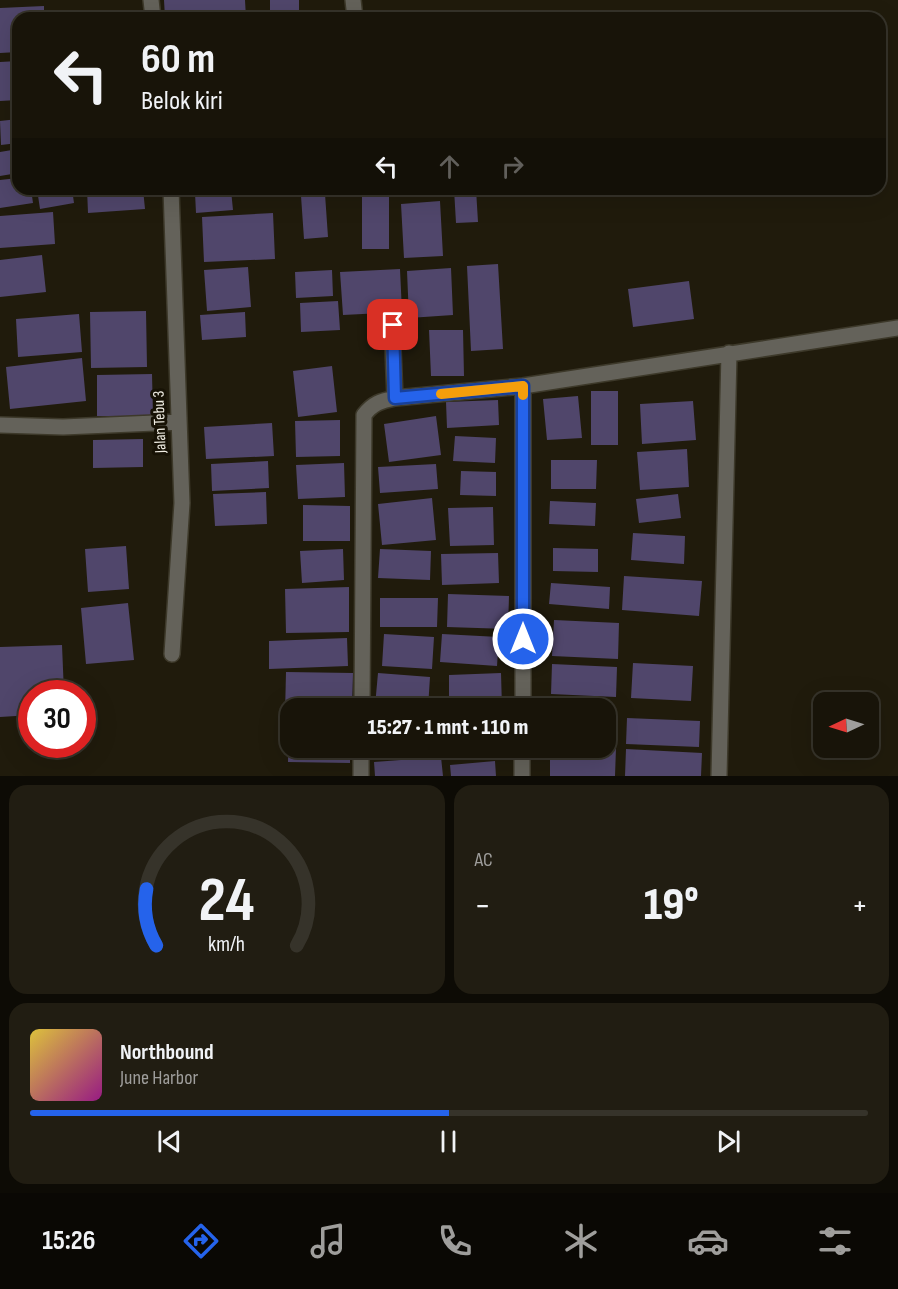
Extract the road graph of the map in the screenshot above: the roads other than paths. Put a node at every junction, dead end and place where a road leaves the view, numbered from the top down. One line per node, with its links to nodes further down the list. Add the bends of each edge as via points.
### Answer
1 (171, 195): 7 (street, Jalan Tebu 3)
2 (393, 325): 6 (street)
3 (898, 328): 4 (street)
4 (729, 353): 5 (street); 16 (street)
5 (523, 386): 6 (street); 11 (street)
6 (395, 398): 10 (street, via 370,406 364,415)
7 (178, 422): 8 (street, via 63,427); 9 (street, Jalan Tebu 3, via 182,503)
8 (0, 425)
9 (172, 654)
10 (362, 698)
11 (522, 698)
12 (362, 758): 14 (street)
13 (522, 758): 15 (street)
14 (361, 776)
15 (522, 776)
16 (719, 776)

